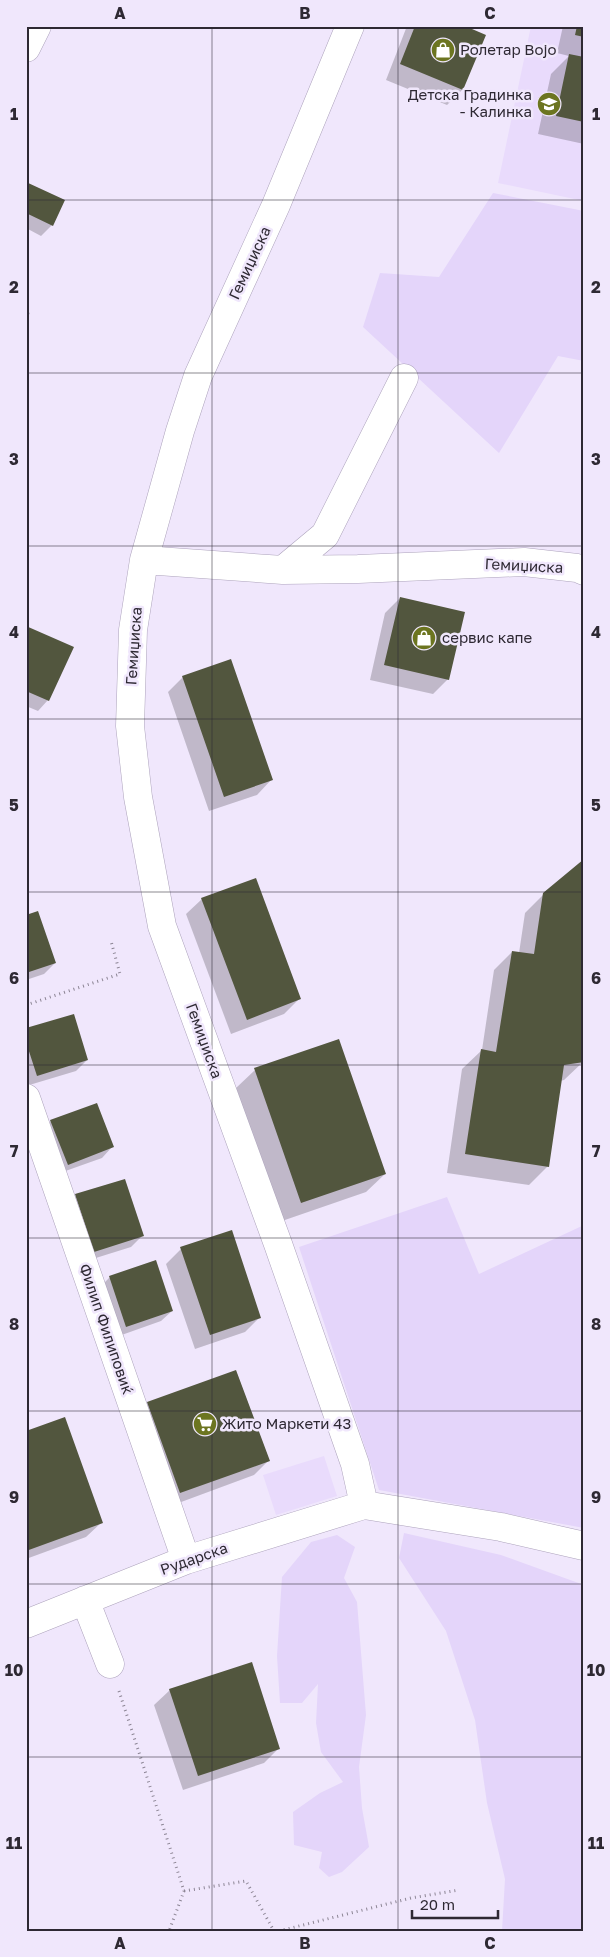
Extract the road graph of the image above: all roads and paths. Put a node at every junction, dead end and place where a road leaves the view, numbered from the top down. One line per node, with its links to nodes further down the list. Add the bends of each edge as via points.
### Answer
1 (37, 26): 3 (street)
2 (350, 26): 5 (street, Гемиџиска, via 276,205 198,376)
3 (26, 48)
4 (404, 378): 6 (street, via 325,534)
5 (144, 560): 6 (street, Гемиџиска); 11 (street, Гемиџиска, via 133,630 130,726 138,797 162,926 285,1262 355,1464)
6 (283, 570): 7 (street, Гемиџиска, via 524,562)
7 (584, 571)
8 (111, 941): 9 (path, via 120,974)
9 (26, 1005)
10 (26, 1098): 13 (street, Филип Филиповиќ)
11 (364, 1504): 12 (street, via 501,1527); 13 (street, Рударска)
12 (584, 1546)
13 (186, 1560): 14 (street, Рударска)
14 (86, 1600): 15 (street, Рударска); 16 (street)
15 (26, 1624)
16 (110, 1664): 17 (path)
17 (184, 1890): 19 (path); 20 (path, via 246,1881)
18 (459, 1890): 21 (path, via 411,1898)
19 (169, 1931)
20 (274, 1931)
21 (279, 1931)

